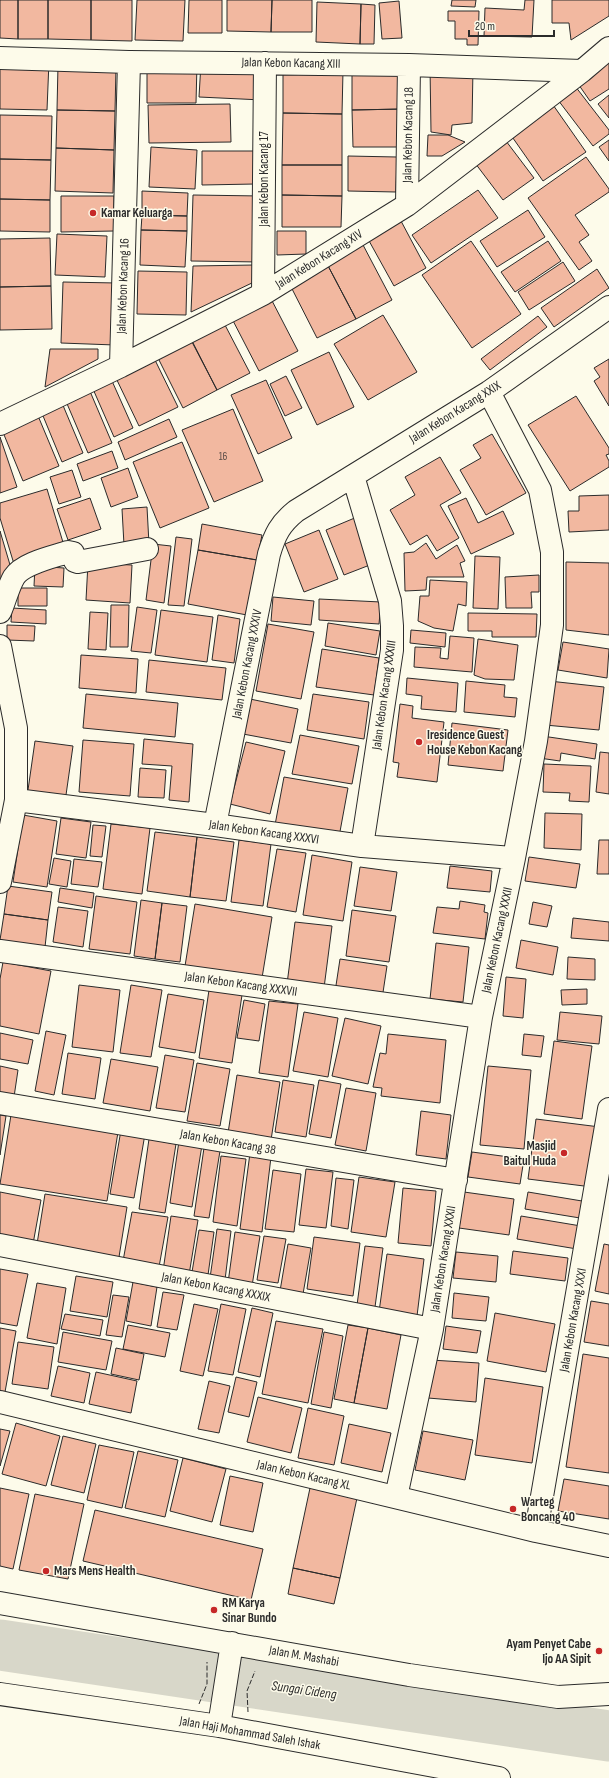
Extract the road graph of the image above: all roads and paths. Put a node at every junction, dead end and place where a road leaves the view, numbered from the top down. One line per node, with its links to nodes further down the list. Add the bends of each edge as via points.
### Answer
1 (609, 48): 6 (street, Jalan Kebon Kacang XIV)
2 (0, 58): 3 (street, Jalan Kebon Kacang XIII)
3 (129, 62): 4 (street, Jalan Kebon Kacang XIII); 10 (street, Jalan Kebon Kacang 16)
4 (265, 63): 5 (street, Jalan Kebon Kacang XIII); 8 (street, Jalan Kebon Kacang 17)
5 (409, 65): 6 (street, Jalan Kebon Kacang XIII); 7 (street, Jalan Kebon Kacang 18)
6 (582, 71): 7 (street, Jalan Kebon Kacang XIV)
7 (407, 205): 8 (street, Jalan Kebon Kacang XIV)
8 (263, 294): 10 (street, Jalan Kebon Kacang XIV)
9 (608, 310): 11 (street, Jalan Kebon Kacang XXIX)
10 (121, 366): 12 (street, Jalan Kebon Kacang XIV)
11 (489, 392): 13 (street, Jalan Kebon Kacang XXIX); 21 (street, Jalan Kebon Kacang XXXII, via 540,490 552,552 552,624 536,741)
12 (0, 424)
13 (353, 476): 14 (street, Jalan Kebon Kacang XXIX); 20 (street, Jalan Kebon Kacang XXXIII, via 390,601 392,626 392,650)
14 (296, 511): 19 (street, Jalan Kebon Kacang XXXIV, via 284,521 274,537 269,554)
15 (147, 549): 16 (street, via 78,562 75,561 73,552 68,552 28,565 14,577)
16 (0, 612)
17 (0, 646): 18 (street, via 16,728)
18 (16, 800): 19 (street, Jalan Kebon Kacang XXXVI); 22 (street)
19 (214, 825): 20 (street, Jalan Kebon Kacang XXXVI)
20 (362, 846): 21 (street, Jalan Kebon Kacang XXXVI)
21 (514, 858): 24 (street, Jalan Kebon Kacang XXXII)
22 (0, 882)
23 (0, 951): 24 (street, Jalan Kebon Kacang XXXVII)
24 (481, 1017): 27 (street, Jalan Kebon Kacang XXXII)
25 (0, 1103): 27 (street, Jalan Kebon Kacang 38)
26 (609, 1110): 32 (street, Jalan Kebon Kacang XXXI)
27 (456, 1180): 29 (street, Jalan Kebon Kacang XXXII)
28 (0, 1245): 29 (street, Jalan Kebon Kacang XXXIX)
29 (432, 1330): 31 (street, Jalan Kebon Kacang XXXII)
30 (0, 1402): 31 (street, Jalan Kebon Kacang XL)
31 (396, 1496): 32 (street, Jalan Kebon Kacang XL)
32 (536, 1531): 33 (street, Jalan Kebon Kacang XL)
33 (609, 1546)
34 (0, 1602): 35 (street, Jalan M. Mashabi)
35 (230, 1653): 37 (street, Jalan M. Mashabi, via 410,1675 558,1697); 38 (street)
36 (0, 1694): 38 (street, Jalan Haji Mohammad Saleh Ishak)
37 (609, 1694)
38 (219, 1726): 39 (street, Jalan Haji Mohammad Saleh Ishak)
39 (499, 1778)

